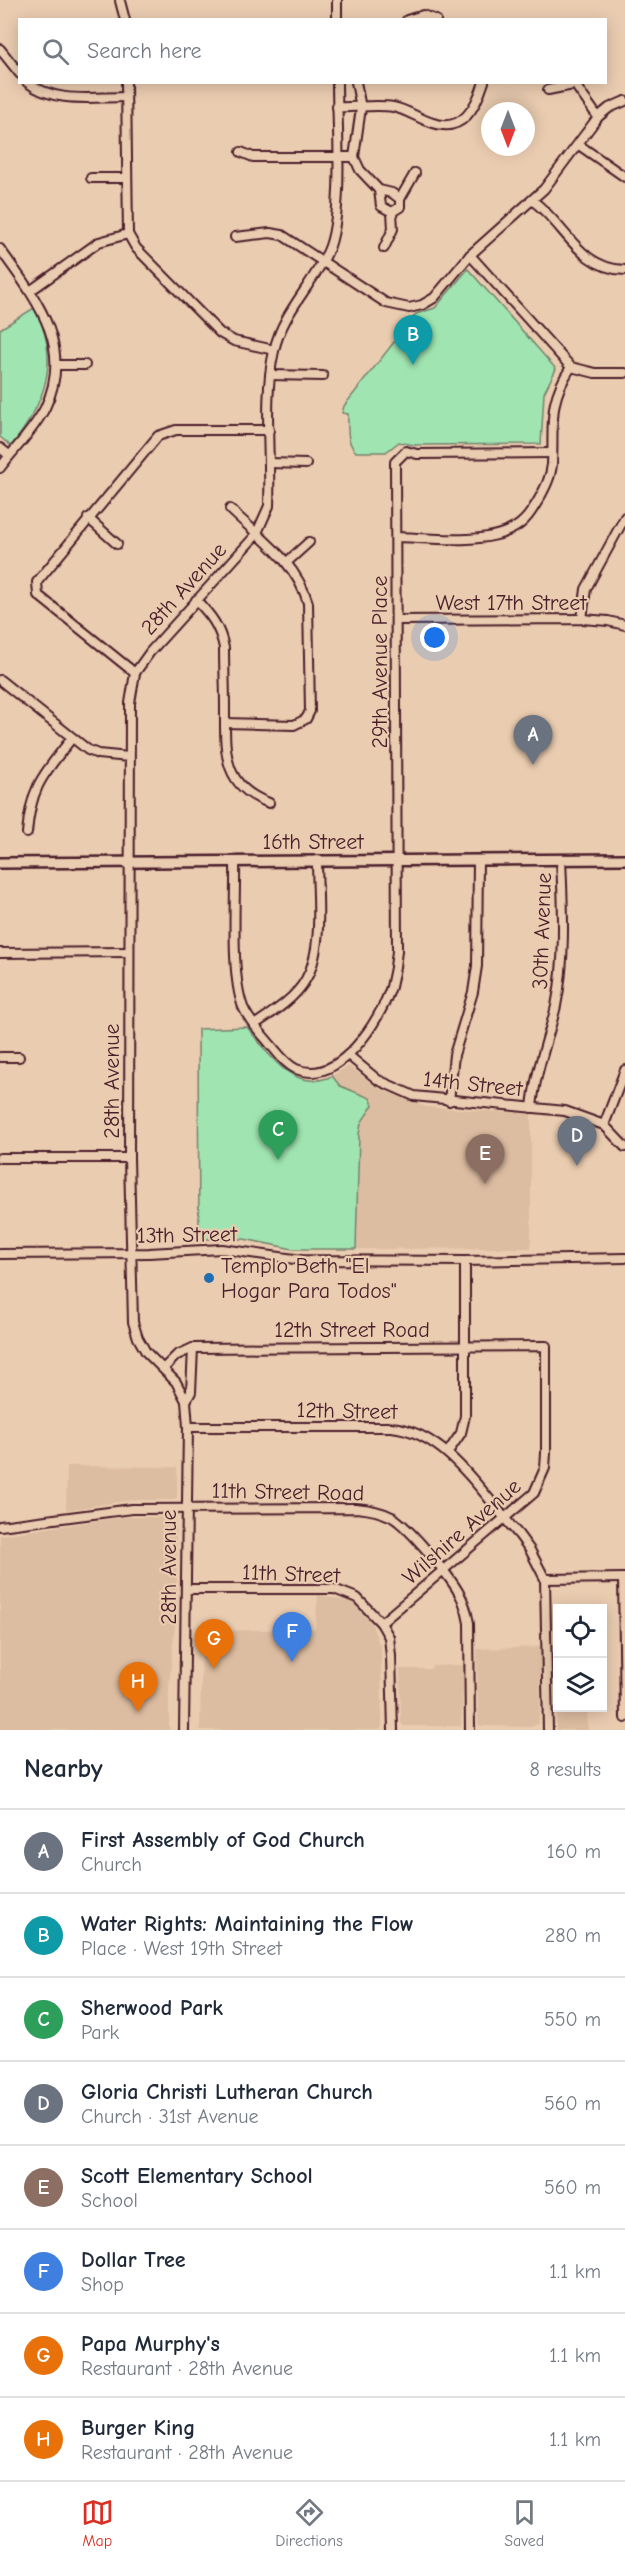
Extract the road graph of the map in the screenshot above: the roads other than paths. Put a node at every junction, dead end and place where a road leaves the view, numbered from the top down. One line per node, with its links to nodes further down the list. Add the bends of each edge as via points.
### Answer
1 (337, 0): 4 (street)
2 (120, 1): 3 (street)
3 (124, 18)
4 (337, 18)
5 (413, 18): 6 (street)
6 (431, 18)
7 (0, 49): 8 (street)
8 (18, 72)
9 (30, 84): 16 (street, via 48,95 62,97)
10 (126, 84): 16 (street)
11 (337, 84): 18 (street, 28th Avenue)
12 (356, 84): 19 (street)
13 (483, 84): 19 (street, via 471,114 451,124 432,123 392,107)
14 (573, 84): 15 (street); 20 (street)
15 (548, 90)
16 (126, 97): 28 (street)
17 (625, 101): 20 (street)
18 (337, 107): 19 (street); 23 (street, 28th Avenue)
19 (361, 108): 24 (street)
20 (598, 117): 21 (street)
21 (579, 145): 26 (street); 31 (street)
22 (241, 152): 23 (street, via 253,157)
23 (337, 156): 24 (street); 38 (street, 28th Avenue, via 336,222)
24 (354, 157): 29 (street, via 360,170)
25 (416, 173): 30 (street)
26 (625, 177)
27 (91, 178): 28 (street)
28 (126, 178): 33 (street)
29 (379, 190): 30 (street); 32 (street, via 381,206)
30 (400, 199): 32 (street, via 400,207)
31 (532, 201): 37 (street); 39 (street, via 583,255 600,265)
32 (392, 212): 35 (street, via 393,229)
33 (128, 234): 40 (street, via 99,242); 41 (street, via 144,259 220,333 234,341)
34 (235, 237): 38 (street, via 282,235)
35 (384, 248)
36 (0, 249): 40 (street)
37 (470, 255): 38 (street, via 434,298 409,308 386,303); 44 (street)
38 (322, 261): 41 (street, 28th Avenue, via 287,316)
39 (625, 270)
40 (30, 291): 42 (street, via 47,322)
41 (274, 350): 46 (street, 28th Avenue)
42 (56, 365): 43 (street); 51 (street, via 45,408)
43 (85, 365)
44 (571, 367): 45 (street, via 595,373); 50 (street, via 554,402)
45 (625, 373)
46 (270, 375): 47 (street); 48 (street, 28th Avenue)
47 (323, 376)
48 (269, 430): 52 (street, 28th Avenue); 57 (street, via 167,432 158,436)
49 (0, 448): 51 (street)
50 (552, 453): 59 (street, via 543,492 525,519 512,529 484,537); 59 (street, 29th Avenue Place, via 406,451 395,462)
51 (9, 455): 54 (street)
52 (270, 463): 53 (street); 58 (street, 28th Avenue, via 269,506)
53 (306, 464)
54 (0, 468)
55 (230, 509): 58 (street)
56 (625, 517): 64 (street, via 586,589)
57 (88, 518): 61 (street); 67 (street, via 40,577 38,595)
58 (256, 535): 62 (street); 63 (street, 28th Avenue)
59 (397, 537): 65 (street, 29th Avenue Place)
60 (309, 542): 62 (street)
61 (117, 544)
62 (287, 562): 69 (street, via 308,603 310,711 306,719 294,725)
63 (196, 600): 67 (street, 28th Avenue); 69 (street, via 211,614 221,632)
64 (582, 619): 65 (street, West 17th Street); 66 (street, West 17th Street)
65 (397, 620): 79 (street, 29th Avenue Place)
66 (625, 626)
67 (135, 673): 71 (street, 28th Avenue)
68 (0, 680): 70 (street)
69 (225, 723): 72 (street, via 230,769 246,792)
70 (72, 738): 71 (street, via 98,754); 73 (street, via 38,784 29,808)
71 (129, 757): 81 (street, 28th Avenue)
72 (269, 803)
73 (27, 833)
74 (561, 859): 75 (main road, 16th Street); 77 (main road, 16th Street); 90 (street, 30th Avenue, via 561,969 556,1004 535,1077)
75 (625, 859)
76 (316, 860): 78 (main road, 16th Street); 79 (main road, 16th Street); 84 (street, via 316,944 311,968 295,993)
77 (477, 860): 79 (main road, 16th Street); 89 (street, via 477,966 454,1055)
78 (235, 861): 81 (main road, 16th Street); 84 (street, 29th Avenue Place, via 238,987)
79 (397, 861): 85 (street, 29th Avenue Place, via 397,951 391,987 372,1026)
80 (0, 862): 81 (main road, 16th Street)
81 (129, 862): 82 (street, 28th Avenue)
82 (129, 952): 83 (street); 94 (street, 28th Avenue)
83 (0, 953)
84 (254, 1025): 85 (street, 29th Avenue Place, via 285,1062 296,1069 321,1071)
85 (348, 1055): 89 (street, 14th Street, via 397,1090)
86 (0, 1057): 87 (street)
87 (19, 1057)
88 (625, 1070): 91 (street)
89 (449, 1101): 90 (street, 14th Street)
90 (532, 1108): 91 (street, 14th Street, via 565,1111)
91 (604, 1125): 92 (street)
92 (625, 1147)
93 (0, 1158): 94 (street)
94 (129, 1158): 95 (street, 28th Avenue)
95 (131, 1253): 96 (street, 13th Street); 98 (street, 13th Street, via 222,1249 302,1260); 102 (street, 28th Avenue, via 134,1326 146,1352)
96 (0, 1254)
97 (625, 1258): 98 (street, 13th Street)
98 (465, 1261): 100 (street)
99 (546, 1346): 100 (street, 12th Street Road); 107 (street, Wilshire Avenue, via 545,1468 534,1493)
100 (465, 1347): 101 (street, 12th Street Road); 105 (street, via 464,1424)
101 (193, 1348): 102 (street, via 177,1355); 103 (street, via 191,1392)
102 (164, 1368): 103 (street, 28th Avenue)
103 (186, 1401): 104 (street, 28th Avenue)
104 (188, 1427): 105 (street, 12th Street, via 391,1427 419,1433); 106 (street, 28th Avenue)
105 (448, 1452): 107 (street, 12th Street)
106 (187, 1508): 108 (street, 11th Street Road, via 114,1510); 109 (street, 11th Street Road, via 375,1510 398,1522); 112 (street, 28th Avenue)
107 (505, 1519): 109 (street, Wilshire Avenue); 111 (street, 12th Street, via 530,1550)
108 (0, 1526)
109 (443, 1572): 113 (street, Wilshire Avenue); 117 (street, via 463,1599 469,1623)
110 (624, 1578): 111 (street); 114 (street)
111 (545, 1579): 118 (street)
112 (187, 1589): 113 (street, 11th Street, via 334,1589 357,1598); 115 (street, 28th Avenue)
113 (381, 1623): 116 (street, via 391,1646)
114 (625, 1718)
115 (184, 1730)
116 (393, 1730)
117 (470, 1730)
118 (548, 1730)

